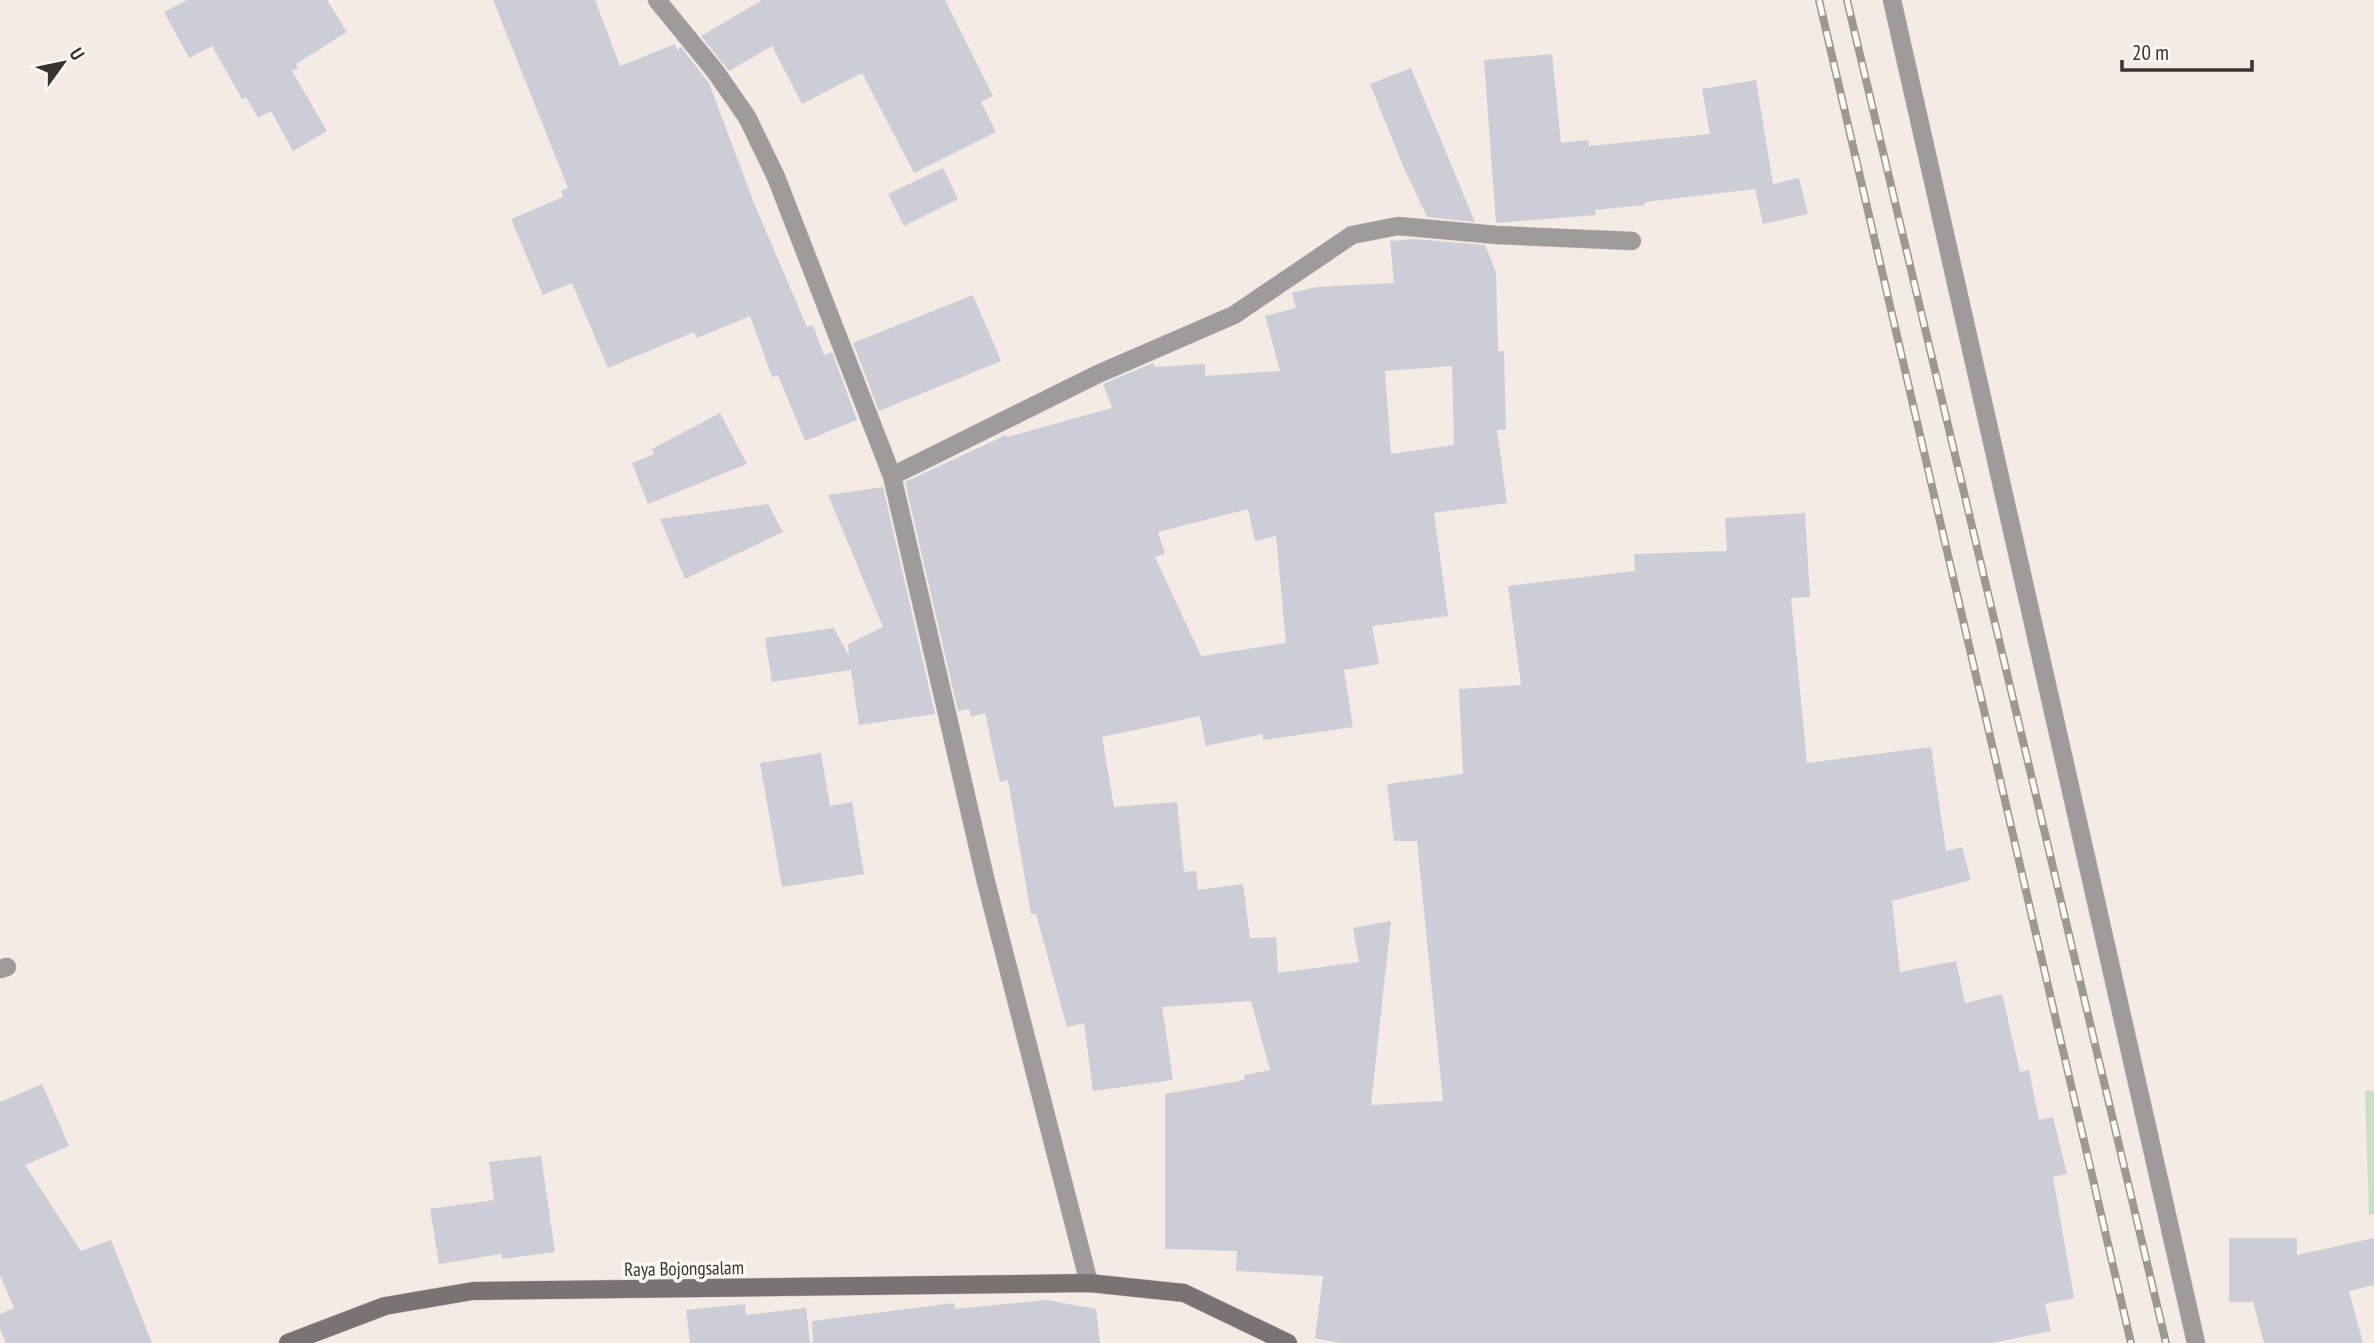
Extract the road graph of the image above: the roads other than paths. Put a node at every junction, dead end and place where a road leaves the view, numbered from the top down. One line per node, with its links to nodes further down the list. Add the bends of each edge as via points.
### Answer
1 (657, 0): 4 (street, via 747,117 776,177)
2 (1892, 0): 8 (street)
3 (1632, 241): 4 (street, via 1398,226 1352,234 1234,315 1098,374)
4 (892, 476): 5 (street, via 986,883)
5 (1089, 1283): 6 (main road, Raya Bojongsalam, via 473,1291 385,1306); 7 (main road, Raya Bojongsalam, via 1184,1293)
6 (288, 1343)
7 (1288, 1343)
8 (2196, 1343)

